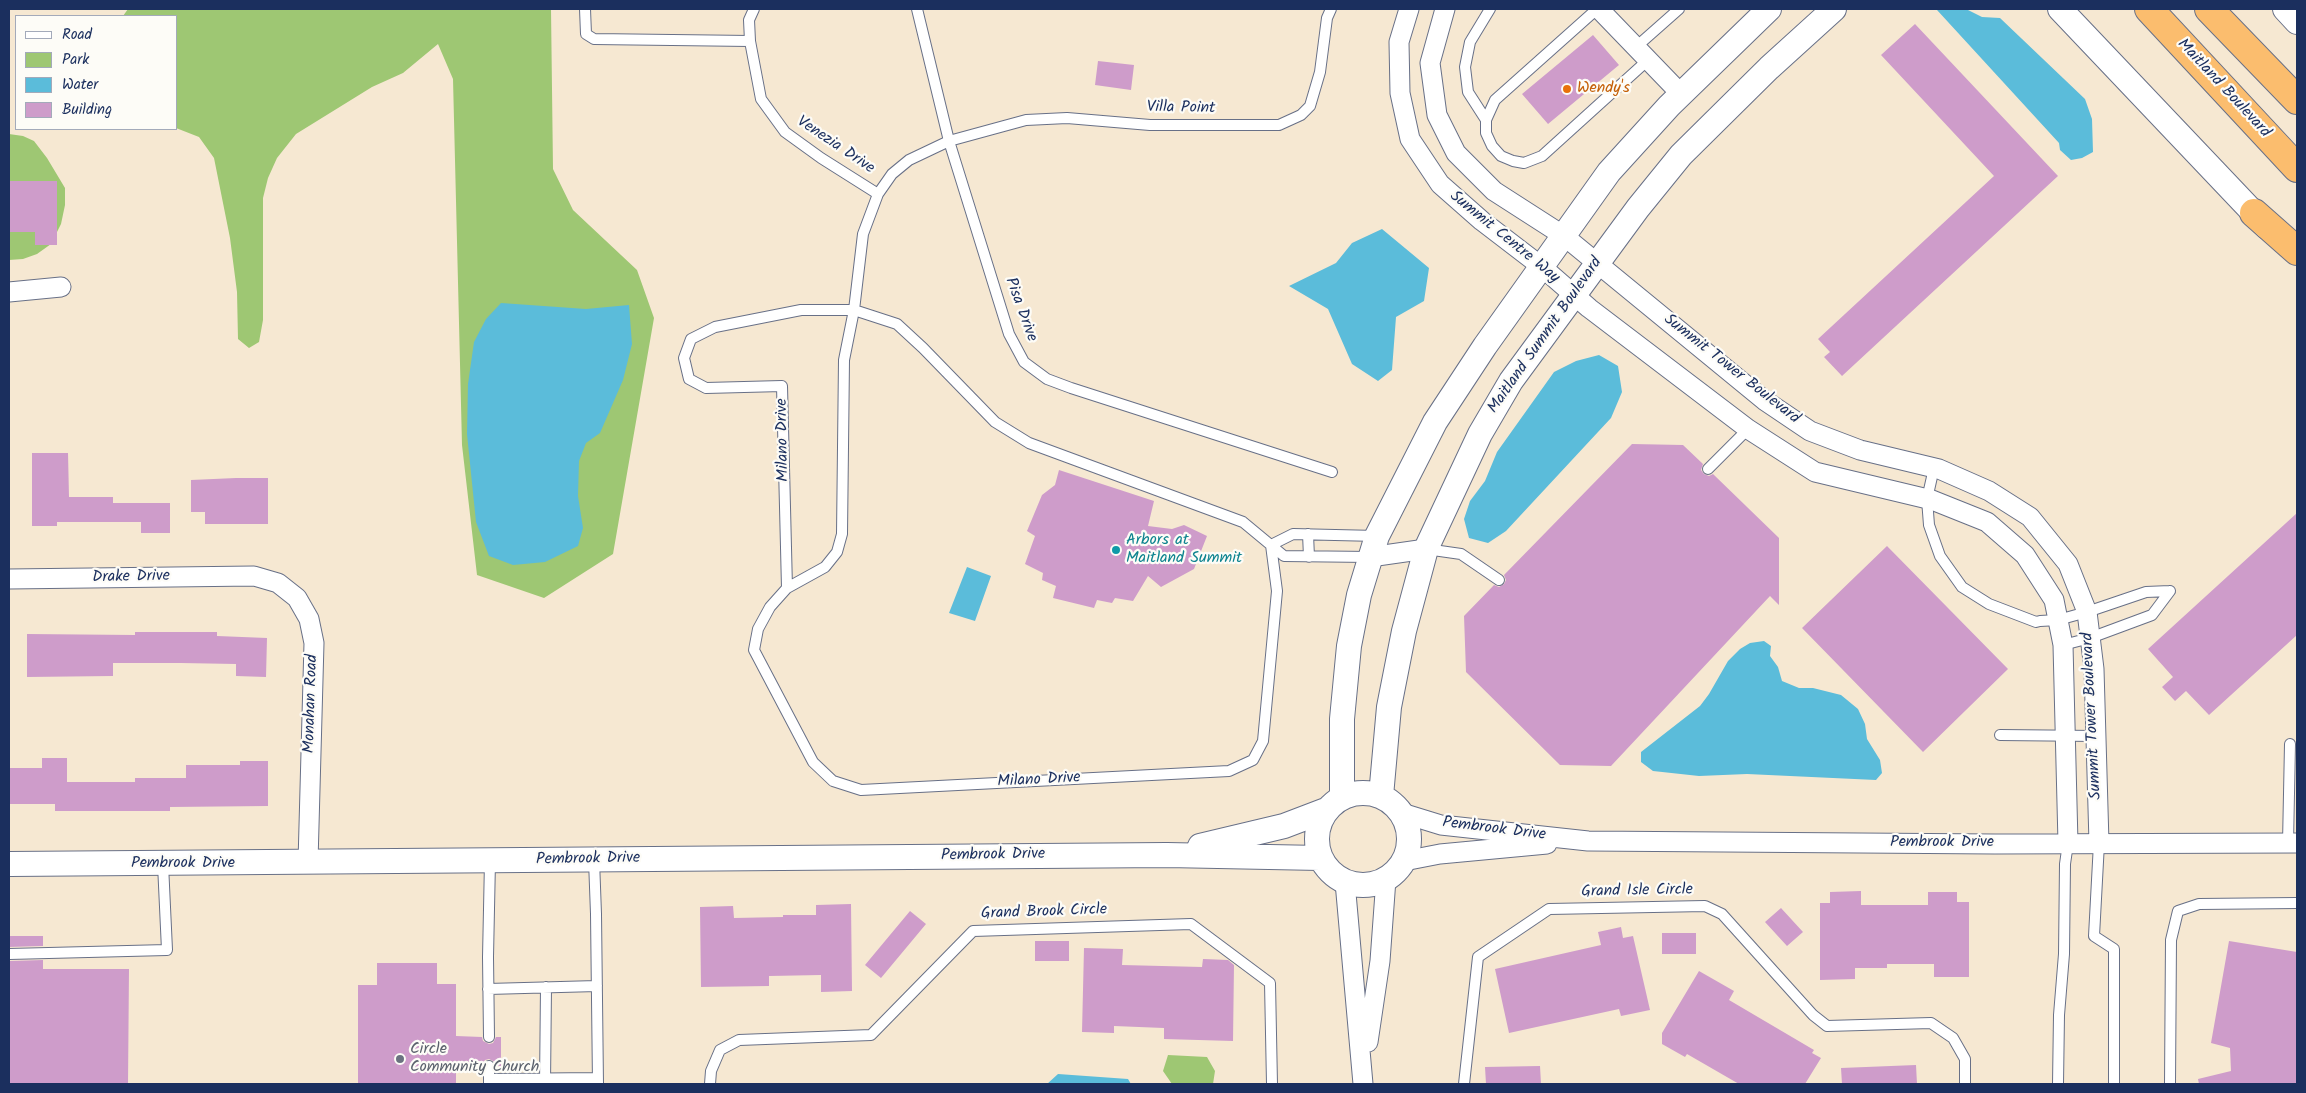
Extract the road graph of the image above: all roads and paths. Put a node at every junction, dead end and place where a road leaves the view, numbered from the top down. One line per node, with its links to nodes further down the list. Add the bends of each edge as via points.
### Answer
1 (585, 9): 17 (lane, via 586,34 594,39)
2 (754, 9): 17 (lane, Venezia Drive, via 749,20)
3 (917, 9): 22 (lane, Pisa Drive)
4 (1330, 9): 22 (lane, Villa Point, via 1320,72 1310,106 1301,115 1279,124 1150,124 1058,118 1026,120)
5 (1409, 9): 30 (street, Summit Centre Way, via 1399,42 1400,93 1410,139 1440,184 1482,221)
6 (1445, 9): 26 (street, Summit Centre Way, via 1430,63 1437,115 1456,153 1494,191)
7 (1490, 9): 21 (lane, via 1470,42 1465,67 1468,92)
8 (1598, 9): 18 (street); 21 (lane, via 1495,100)
9 (1679, 9): 18 (lane)
10 (1770, 9): 19 (street)
11 (1834, 9): 29 (street, Maitland Summit Boulevard, via 1681,156)
12 (2060, 9): 25 (street)
13 (2149, 9): 23 (highway, Maitland Boulevard)
14 (2209, 9): 20 (highway)
15 (2285, 9): 16 (street)
16 (2297, 22)
17 (750, 41): 24 (lane, Venezia Drive, via 761,99 785,132)
18 (1642, 53): 19 (street); 21 (lane, via 1534,161 1513,162 1501,156 1486,133)
19 (1682, 94): 26 (street, via 1609,172)
20 (2297, 100)
21 (1486, 120)
22 (950, 141): 24 (lane, Milano Drive, via 909,160 892,174); 38 (lane, Pisa Drive, via 1009,334 1024,362 1048,379 1071,388)
23 (2297, 168)
24 (878, 194): 34 (lane, Milano Drive, via 863,234)
25 (2254, 213): 27 (highway); 28 (street)
26 (1564, 236): 29 (street, Summit Centre Way); 30 (street)
27 (2297, 251)
28 (2297, 259)
29 (1597, 262): 33 (street, Maitland Summit Boulevard); 36 (street, Summit Tower Boulevard, via 1764,400 1810,431 1860,450)
30 (1542, 266): 33 (street, Summit Centre Way); 42 (street, via 1435,422)
31 (61, 287): 32 (street)
32 (9, 292)
33 (1574, 296): 35 (street, Summit Tower Boulevard); 43 (street, Maitland Summit Boulevard, via 1511,381 1480,434)
34 (854, 310): 41 (lane, Milano Drive, via 897,324 995,422 1028,443 1244,522); 48 (lane, Milano Drive, via 844,360 842,534 837,552 825,567); 48 (lane, Milano Drive, via 801,310 715,327 691,338 684,358 689,379 706,388 782,386)
35 (1748, 429): 37 (lane); 39 (street, Summit Tower Boulevard, via 1815,472)
36 (1934, 468): 39 (lane); 49 (street, Summit Tower Boulevard, via 1989,491 2030,517 2068,564)
37 (1708, 469)
38 (1332, 472)
39 (1927, 499): 50 (street, Summit Tower Boulevard, via 1987,522 2025,555 2054,600); 50 (lane, via 1929,525 1940,556 1962,587 1989,604 2036,622)
40 (1308, 534): 41 (lane, Milano Drive, via 1293,534); 42 (lane, Milano Drive); 44 (lane)
41 (1270, 545): 44 (lane, Milano Drive, via 1284,556); 48 (lane, Milano Drive, via 1277,591 1263,741 1253,760 1229,771 861,790 832,781 813,762 754,650 758,628 770,607)
42 (1374, 547): 43 (street, Milano Drive); 44 (lane, Milano Drive); 58 (street, via 1349,646)
43 (1426, 549): 47 (lane, via 1461,554); 57 (street, Maitland Summit Boulevard, via 1404,631 1389,707)
44 (1310, 557)
45 (254, 576): 46 (street, Drake Drive); 69 (street, Monahan Road, via 278,583 297,598 309,619 314,643)
46 (9, 579)
47 (1499, 580)
48 (787, 588)
49 (2087, 612): 50 (lane); 51 (street, Summit Tower Boulevard); 51 (lane, via 2146,592 2170,591 2152,615)
50 (2058, 620): 52 (street, Summit Tower Boulevard)
51 (2090, 638): 52 (lane); 55 (street, Summit Tower Boulevard)
52 (2063, 645): 54 (street, Summit Tower Boulevard)
53 (2000, 735): 54 (lane)
54 (2065, 736): 55 (lane); 61 (street, Summit Tower Boulevard)
55 (2096, 736): 62 (street, Summit Tower Boulevard)
56 (2290, 744): 63 (lane)
57 (1381, 796): 58 (street, via 1366,793); 59 (street)
58 (1334, 804): 64 (street, Pembrook Drive, via 1284,826); 65 (street, via 1318,826 1316,842)
59 (1402, 814): 60 (street, Pembrook Drive, via 1441,825); 67 (street, via 1408,829 1409,845)
60 (1588, 841): 61 (street, Pembrook Drive); 67 (street, Pembrook Drive)
61 (2068, 843): 62 (street, Pembrook Drive); 89 (lane)
62 (2099, 843): 63 (street, Pembrook Drive); 90 (lane, via 2094,936 2114,948)
63 (2292, 843)
64 (1167, 854): 65 (street, Pembrook Drive); 66 (street, Pembrook Drive)
65 (1320, 858): 73 (street, via 1329,871)
66 (594, 860): 68 (street, Pembrook Drive); 76 (lane)
67 (1404, 860): 72 (street, via 1399,869)
68 (490, 861): 69 (street, Pembrook Drive); 78 (lane)
69 (308, 862): 71 (street, Pembrook Drive)
70 (9, 864): 71 (street, Pembrook Drive)
71 (163, 864): 75 (lane, via 166,950)
72 (1386, 879): 73 (street, via 1361,885); 81 (street, via 1380,962)
73 (1345, 882): 81 (street)
74 (2297, 903): 91 (lane, via 2198,904 2178,911 2171,940)
75 (9, 954)
76 (597, 986): 77 (lane); 82 (lane)
77 (546, 987): 78 (lane); 84 (lane)
78 (488, 989): 79 (lane)
79 (489, 1037)
80 (489, 1066): 83 (lane)
81 (1363, 1079)
82 (598, 1081): 84 (lane)
83 (489, 1082): 84 (lane)
84 (545, 1082)
85 (710, 1084): 86 (lane, Grand Brook Circle, via 711,1071 720,1050 739,1040 871,1035 973,931 1191,924 1270,983)
86 (1272, 1084)
87 (1464, 1084): 88 (lane, Grand Isle Circle, via 1478,957 1550,909 1705,906 1722,914 1826,1026 1931,1023 1953,1038 1965,1059)
88 (1965, 1084)
89 (2058, 1084)
90 (2114, 1084)
91 (2170, 1084)

